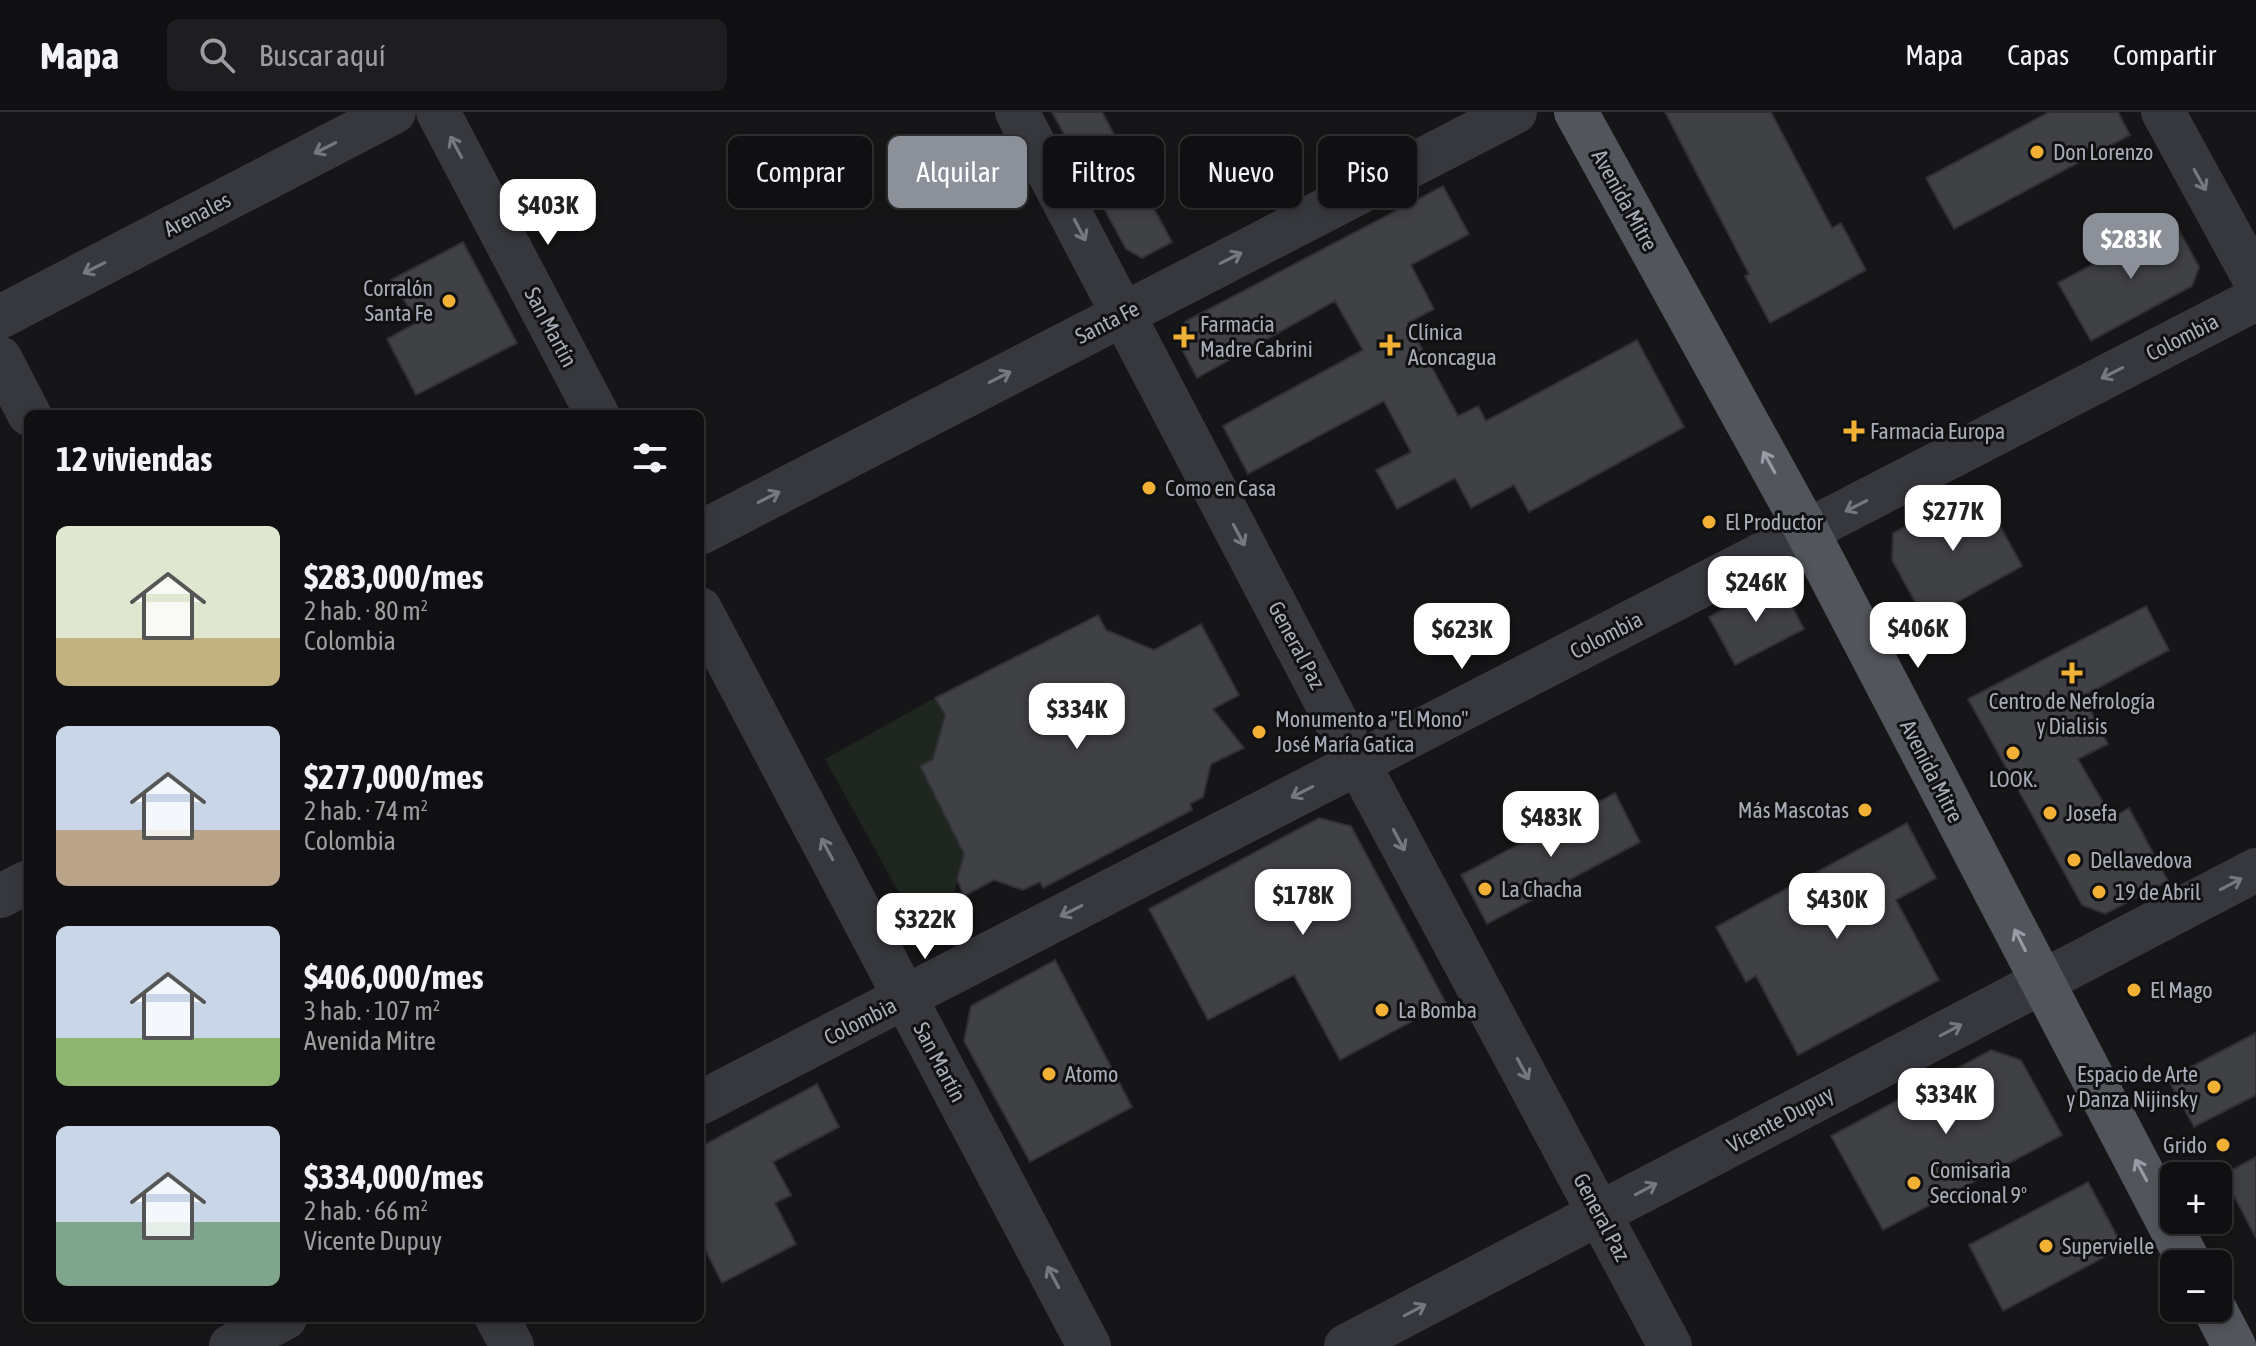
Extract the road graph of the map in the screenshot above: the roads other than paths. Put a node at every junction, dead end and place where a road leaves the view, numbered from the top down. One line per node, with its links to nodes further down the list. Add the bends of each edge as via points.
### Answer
1 (394, 112): 10 (street, Arenales, one-way to 10)
2 (438, 112): 13 (street, San Martín, one-way to 2)
3 (1017, 112): 9 (street, General Paz, one-way to 9)
4 (1515, 112): 9 (street, Santa Fe, one-way to 4)
5 (1576, 112): 15 (main road, Avenida Mitre, one-way to 5)
6 (2163, 112): 7 (street, one-way to 7)
7 (2256, 282)
8 (2256, 299): 15 (street, Colombia, one-way to 15)
9 (1124, 313): 14 (street, Santa Fe, one-way to 9); 17 (street, General Paz, one-way to 17)
10 (0, 317)
11 (0, 358): 12 (street)
12 (27, 410)
13 (595, 410)
14 (704, 531)
15 (1807, 531): 17 (street, Colombia); 21 (main road, Avenida Mitre, one-way to 15)
16 (704, 617): 22 (street, San Martín, one-way to 16)
17 (1358, 763): 22 (street, Colombia, one-way to 22); 24 (street, General Paz, one-way to 24)
18 (2256, 870): 21 (street, Vicente Dupuy, one-way to 18)
19 (24, 884): 20 (street)
20 (0, 896)
21 (2042, 982): 24 (street, Vicente Dupuy, one-way to 21); 25 (main road, Avenida Mitre, one-way to 21)
22 (905, 997): 23 (street, Colombia); 31 (street, San Martín, one-way to 22)
23 (704, 1101)
24 (1600, 1213): 32 (street, Vicente Dupuy, one-way to 24); 33 (street, General Paz)
25 (2183, 1250)
26 (277, 1322): 29 (street)
27 (499, 1322): 30 (street)
28 (2221, 1322): 34 (main road)
29 (231, 1346)
30 (512, 1346)
31 (1089, 1346)
32 (1346, 1346)
33 (1670, 1346)
34 (2234, 1346)

